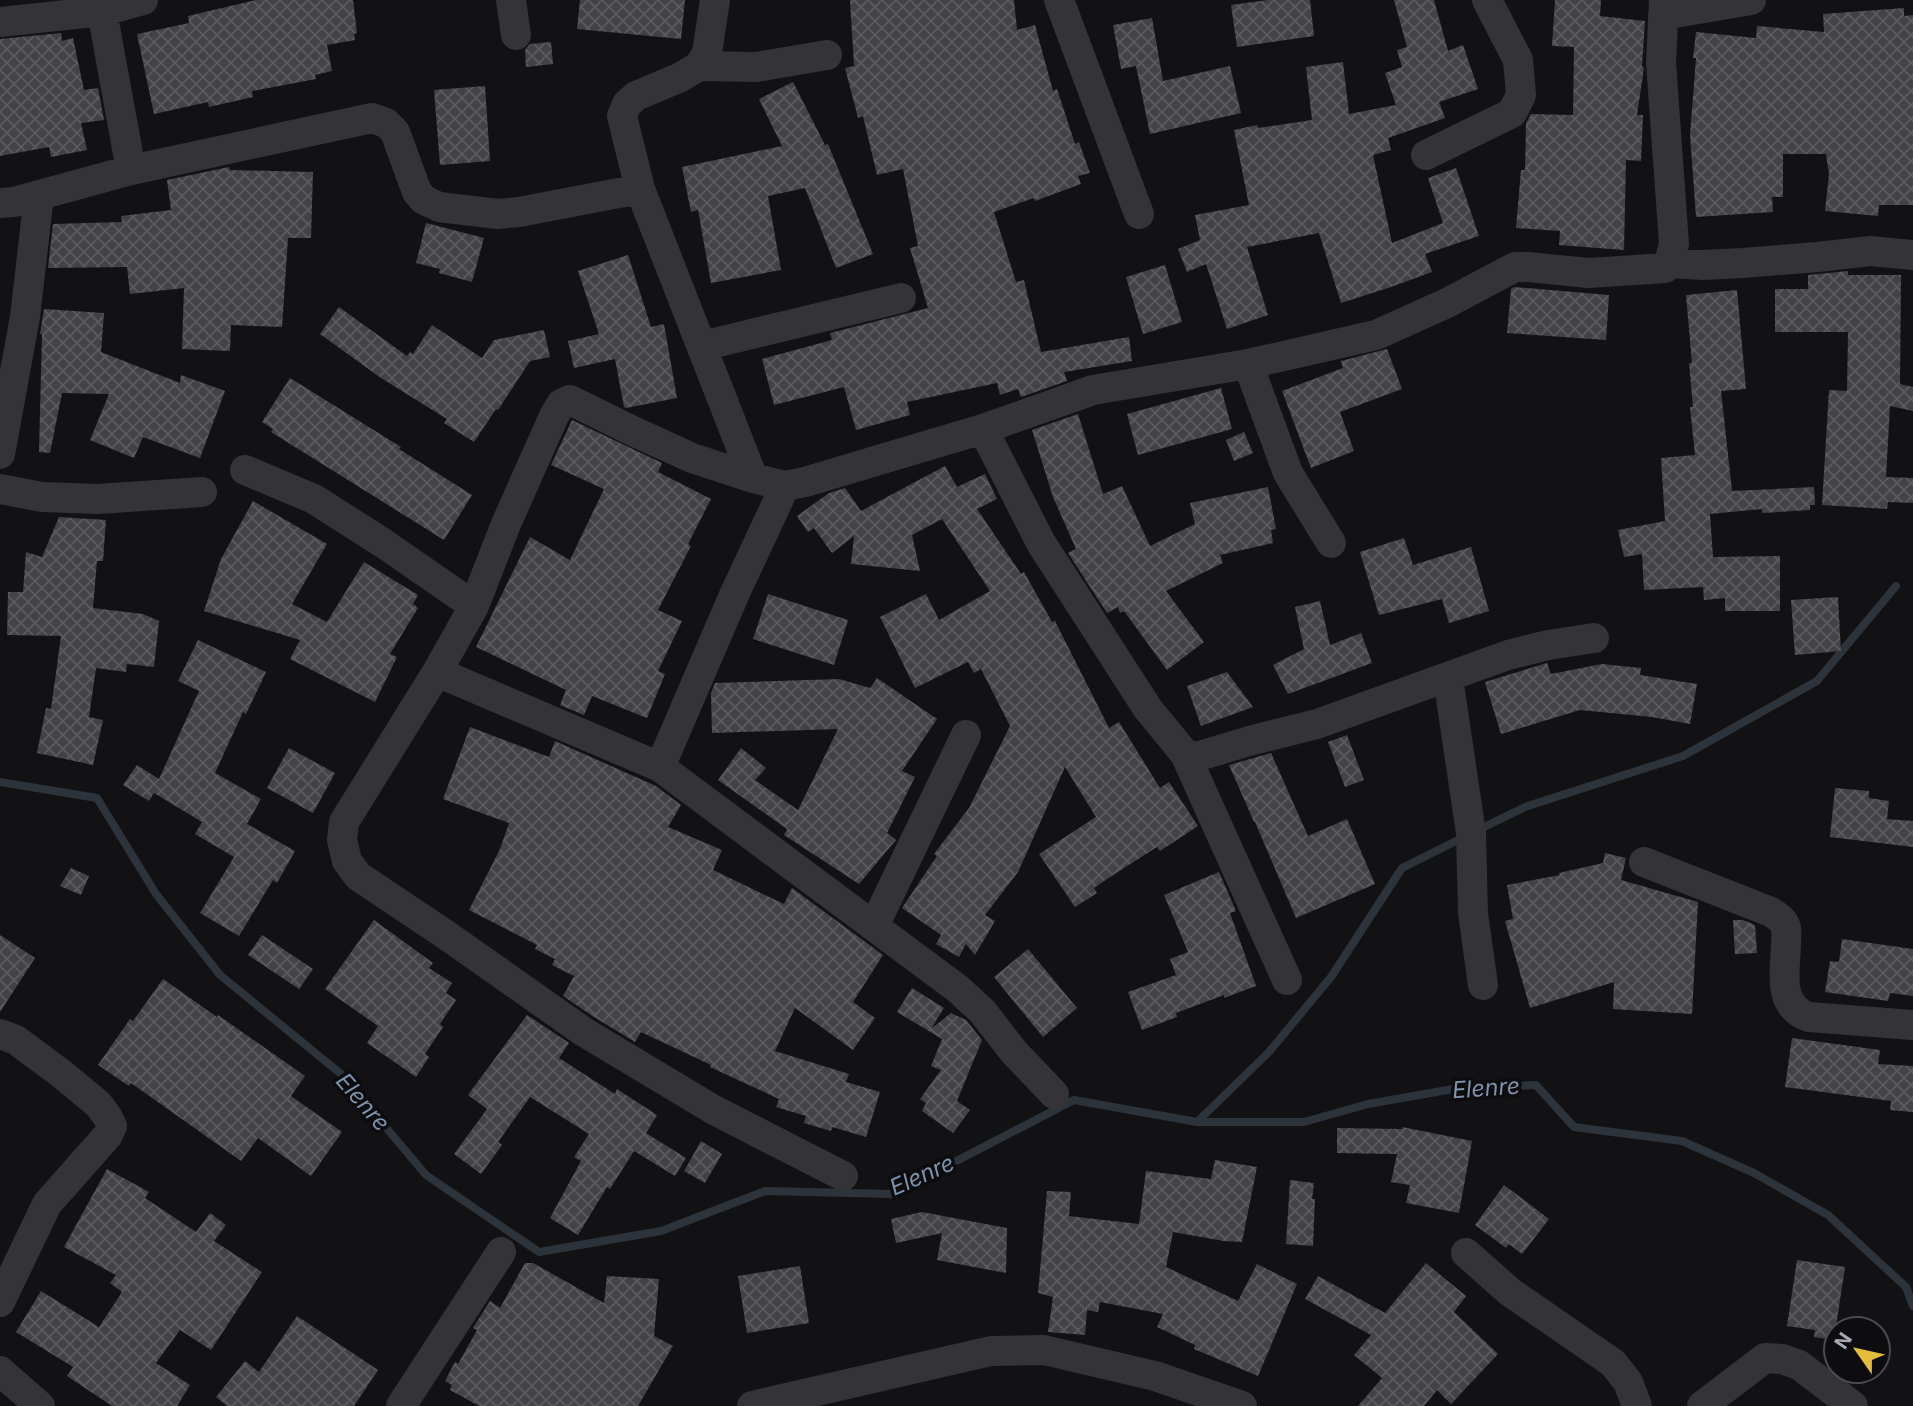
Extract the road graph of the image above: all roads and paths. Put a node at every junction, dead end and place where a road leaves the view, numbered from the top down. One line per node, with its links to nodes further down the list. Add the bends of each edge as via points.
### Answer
1 (143, 0): 7 (street)
2 (511, 0): 10 (street)
3 (715, 0): 12 (street, via 707,53)
4 (1059, 0): 18 (street)
5 (1487, 0): 13 (street, via 1518,60 1521,95 1512,113)
6 (1751, 0): 8 (street)
7 (102, 5): 9 (street); 14 (street)
8 (1664, 8): 20 (street, via 1661,63 1674,244)
9 (0, 22)
10 (516, 36)
11 (827, 55): 12 (street, via 756,67)
12 (699, 66): 15 (street, via 627,104 622,116)
13 (1426, 155)
14 (131, 170): 15 (street, via 372,118 386,122 395,132 416,192 439,207 498,214); 16 (street)
15 (640, 189): 22 (street)
16 (38, 195): 17 (street); 25 (street, via 25,317)
17 (0, 203)
18 (1139, 214)
19 (1913, 255): 20 (street, via 1870,251 1716,264)
20 (1670, 263): 23 (street, via 1665,268 1589,273 1515,267 1376,335)
21 (901, 298): 22 (street)
22 (702, 346): 27 (street)
23 (1248, 364): 24 (street, via 1093,390); 31 (street, via 1288,473)
24 (983, 429): 28 (street); 37 (street, via 1041,543 1148,709)
25 (0, 454)
26 (245, 470): 32 (street, via 314,499)
27 (753, 478): 28 (street); 32 (street, via 692,458 570,400 561,404)
28 (785, 486): 38 (street)
29 (0, 489): 30 (street, via 42,497 98,499)
30 (202, 492)
31 (1331, 543)
32 (474, 606): 34 (street)
33 (1594, 638): 35 (street, via 1508,655)
34 (437, 672): 38 (street); 46 (street, via 344,822 347,861 358,876 584,1032 714,1110)
35 (1448, 678): 37 (street, via 1317,724 1196,757); 42 (street, via 1471,833 1473,913)
36 (966, 735): 40 (street)
37 (1185, 754): 41 (street)
38 (660, 767): 40 (street)
39 (1644, 862): 43 (street, via 1781,919 1786,927 1787,999 1798,1013)
40 (874, 926): 45 (street, via 958,989)
41 (1287, 980)
42 (1483, 985)
43 (1913, 1025)
44 (0, 1034): 49 (street, via 16,1040 63,1075 98,1104 112,1126 47,1203)
45 (1054, 1094)
46 (843, 1176)
47 (501, 1252): 53 (street)
48 (1466, 1253): 56 (street, via 1510,1292 1613,1363 1628,1382)
49 (0, 1302)
50 (0, 1371): 52 (street)
51 (810, 1400): 54 (street); 55 (street, via 991,1351 1044,1350 1155,1376)
52 (40, 1406)
53 (401, 1406)
54 (752, 1406)
55 (1242, 1406)
56 (1637, 1406)
57 (1702, 1406): 58 (street, via 1765,1358 1799,1365)
58 (1853, 1406)

